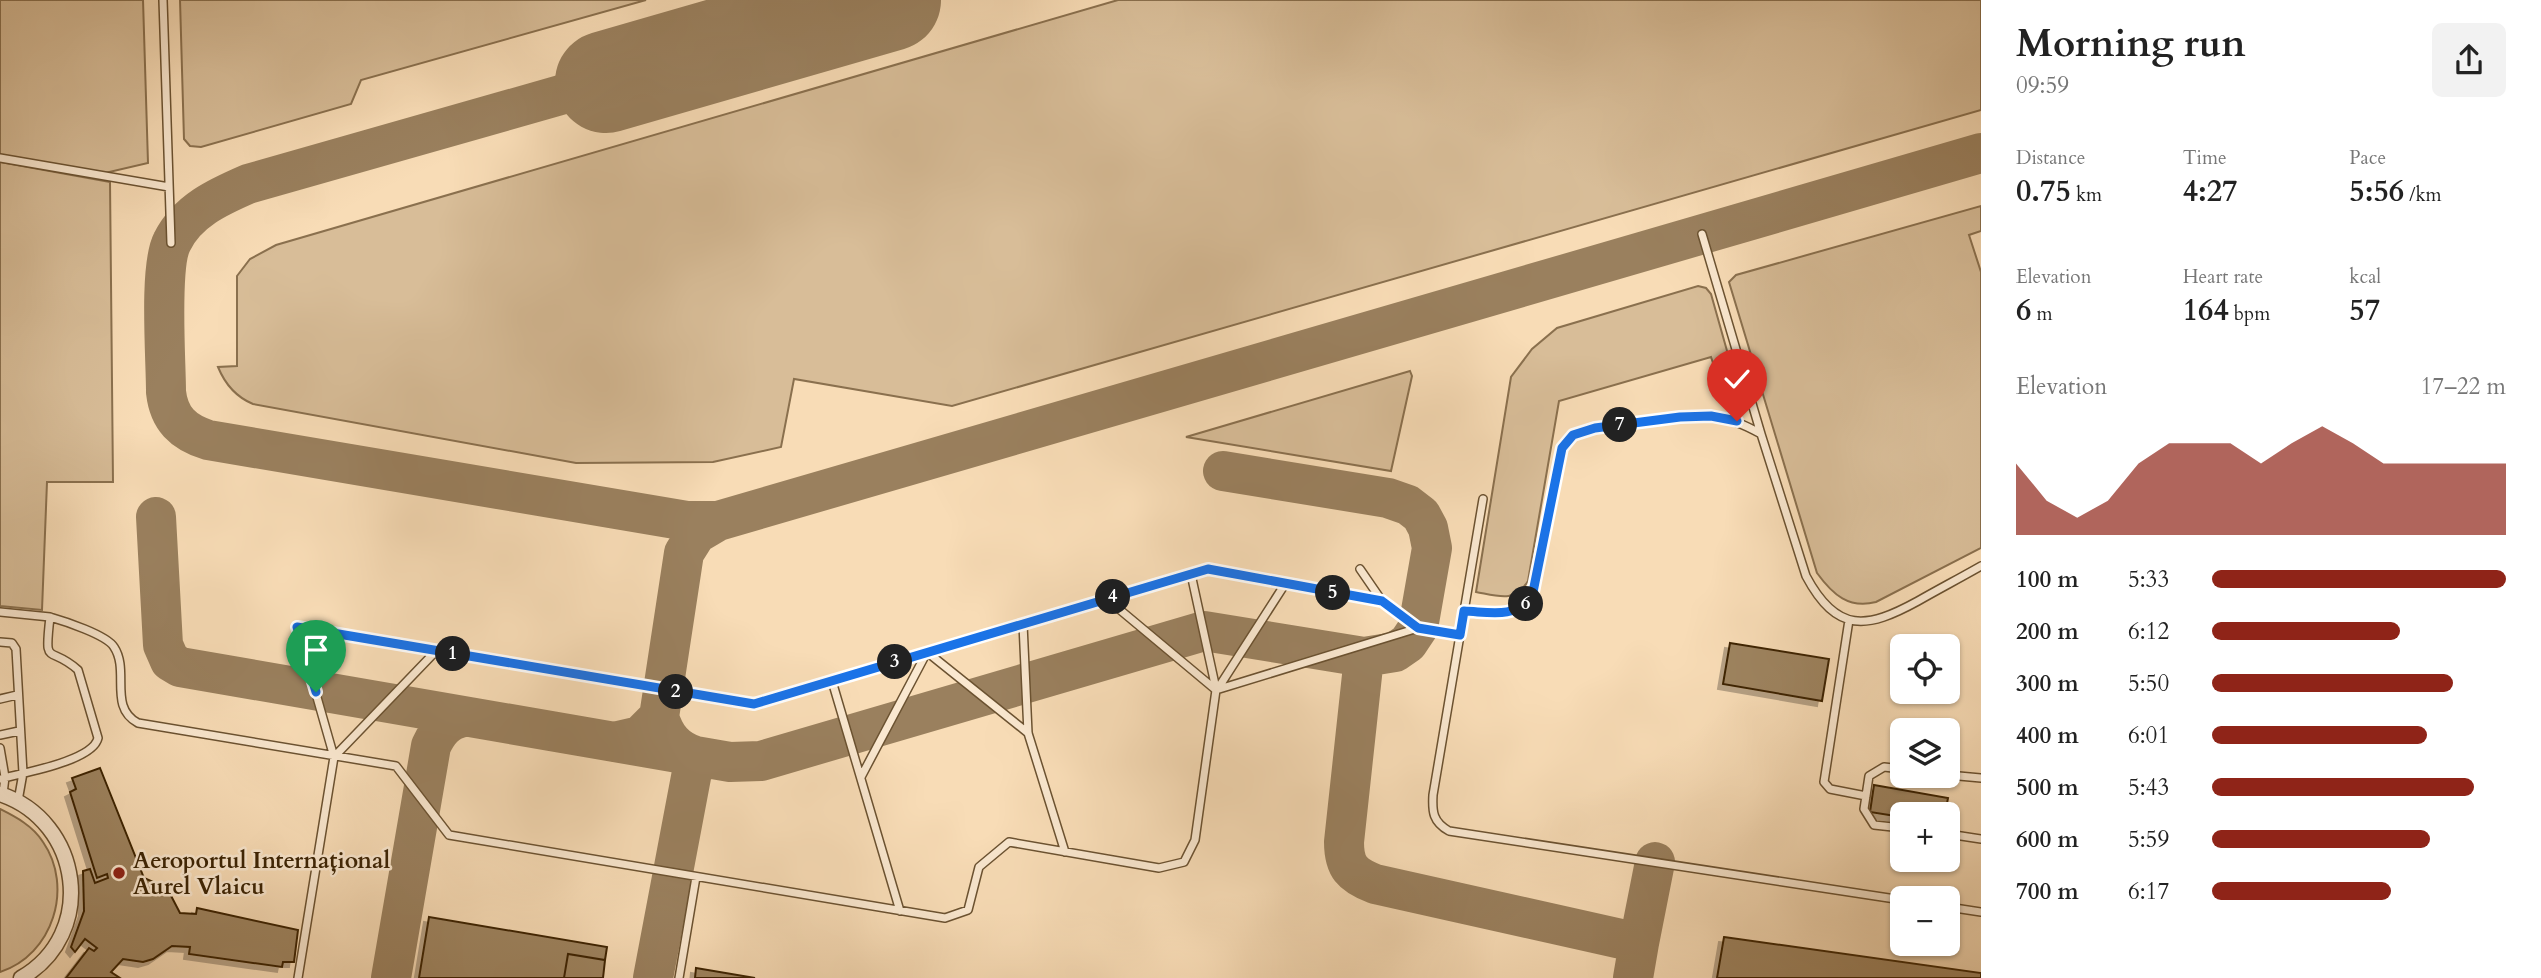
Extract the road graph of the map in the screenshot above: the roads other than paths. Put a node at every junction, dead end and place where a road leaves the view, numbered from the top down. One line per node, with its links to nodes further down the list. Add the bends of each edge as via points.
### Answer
1 (163, 0): 3 (lane)
2 (0, 158): 3 (lane)
3 (169, 187): 5 (lane)
4 (1702, 234): 6 (lane)
5 (171, 243)
6 (1761, 434): 14 (lane, via 1737,421 1711,416 1668,418 1573,435 1562,448 1532,597 1525,606 1508,613); 17 (lane, via 1805,576 1816,596)
7 (1483, 499): 14 (lane)
8 (1981, 566): 17 (lane, via 1885,619)
9 (1360, 569): 13 (lane)
10 (1191, 574): 11 (lane, via 1208,569); 12 (lane); 25 (lane)
11 (1285, 584): 13 (lane); 25 (lane)
12 (1107, 599): 18 (lane); 25 (lane)
13 (1382, 601): 19 (lane)
14 (1464, 611): 20 (lane)
15 (0, 612): 16 (lane)
16 (50, 617): 32 (lane, via 111,643 118,655 122,706 138,723); 34 (lane, via 47,650 78,670 97,738 93,750 82,756)
17 (1849, 620): 40 (lane, via 1824,782 1830,789)
18 (1023, 624): 23 (lane); 29 (lane)
19 (1418, 628): 20 (lane); 25 (lane)
20 (1460, 635): 47 (lane, via 1433,795 1432,809 1440,826 1449,831)
21 (0, 642): 26 (lane, via 12,643 16,649)
22 (436, 651): 24 (lane, via 743,704); 32 (lane); 32 (lane, via 297,627)
23 (928, 652): 24 (lane); 29 (lane); 36 (lane)
24 (832, 681): 36 (lane)
25 (1216, 690): 45 (lane, via 1195,840 1184,862 1159,868)
26 (17, 695): 27 (lane); 28 (lane)
27 (0, 699)
28 (19, 731): 30 (lane); 34 (lane)
29 (1028, 733): 45 (lane)
30 (0, 735)
31 (0, 748): 37 (lane)
32 (334, 757): 46 (lane, via 396,766 449,835); 54 (lane)
33 (1890, 768): 40 (lane, via 1869,776)
34 (23, 773): 37 (lane); 41 (lane)
35 (1960, 776): 38 (lane)
36 (861, 777): 49 (lane)
37 (3, 778): 39 (lane)
38 (1981, 778)
39 (1, 794): 41 (street)
40 (1866, 796): 42 (lane, via 1864,809 1874,825)
41 (18, 801): 51 (street, via 55,834 72,880 70,913)
42 (1890, 827)
43 (1960, 836): 44 (lane)
44 (1981, 839)
45 (1065, 852): 49 (lane, via 1009,842 979,867 968,910 945,918)
46 (696, 877): 49 (lane); 55 (lane)
47 (1890, 898)
48 (1960, 909): 50 (lane)
49 (900, 911)
50 (1981, 912)
51 (47, 957): 52 (street); 53 (lane)
52 (21, 978)
53 (32, 978)
54 (299, 978)
55 (679, 978)

